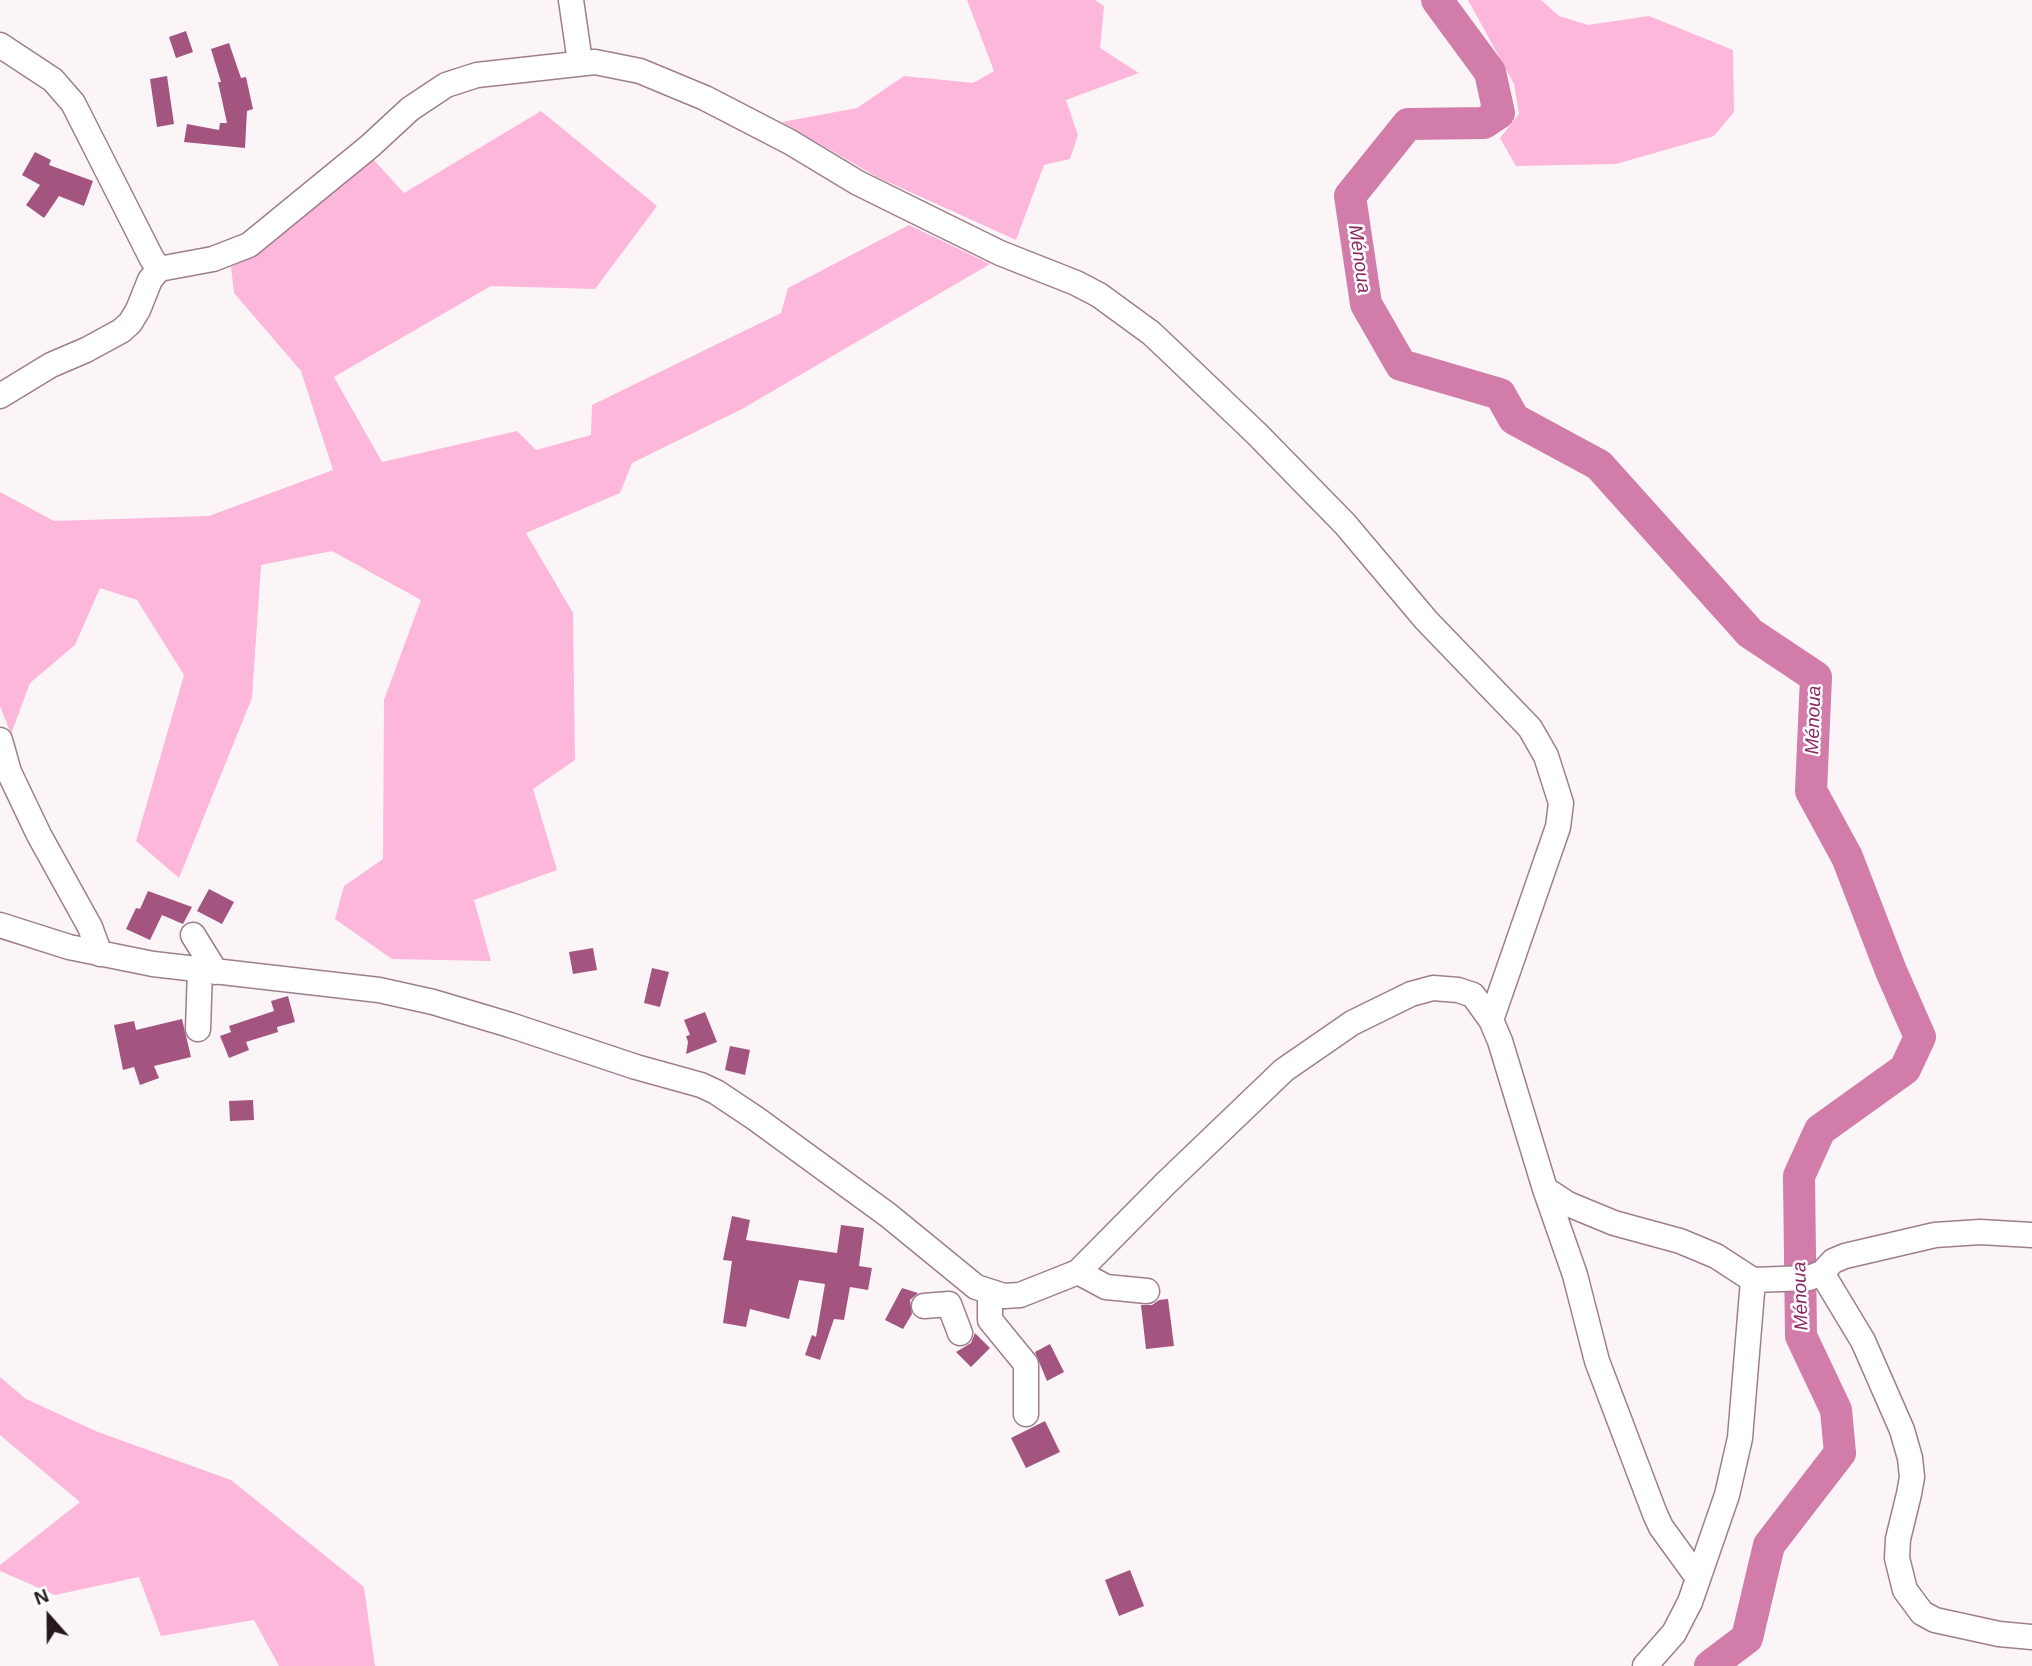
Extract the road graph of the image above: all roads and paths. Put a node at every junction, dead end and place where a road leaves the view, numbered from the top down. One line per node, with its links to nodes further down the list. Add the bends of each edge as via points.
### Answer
1 (570, 0): 3 (street)
2 (0, 45): 4 (street, via 53,80 73,103)
3 (580, 62): 4 (street, via 477,75 446,85 410,109 249,245 213,259); 11 (street, via 605,62 640,71 705,98 858,183 1000,253 1099,295 1151,333 1345,524 1426,620 1530,728 1546,756 1561,803 1558,827)
4 (159, 269): 5 (street, via 138,310 121,331)
5 (0, 396)
6 (0, 740): 9 (street, via 9,772)
7 (0, 925): 9 (street)
8 (193, 935): 10 (street)
9 (100, 954): 10 (street)
10 (208, 971): 12 (street); 16 (street, via 379,990 433,1002 701,1085 755,1118 888,1215)
11 (1491, 1020): 13 (street); 15 (street, via 1473,995 1433,988 1410,994 1352,1023 1284,1070)
12 (198, 1029)
13 (1545, 1189): 18 (street, via 1614,1223 1716,1256); 23 (street, via 1576,1275 1597,1361 1661,1527)
14 (2032, 1235): 17 (street, via 1935,1235 1845,1256)
15 (1078, 1272): 19 (street, via 1106,1287); 20 (street, via 1020,1295)
16 (959, 1274): 20 (street); 21 (street, via 937,1305)
17 (1805, 1277): 18 (street); 24 (street, via 1863,1341 1902,1430 1912,1477 1898,1539 1897,1558 1905,1590 1922,1613 1936,1620)
18 (1753, 1280): 23 (street, via 1740,1438 1727,1495)
19 (1146, 1290)
20 (990, 1294): 22 (street, via 990,1320 1026,1364)
21 (960, 1333)
22 (1026, 1414)
23 (1698, 1577): 25 (street, via 1674,1633)
24 (2032, 1637)
25 (1645, 1666)

